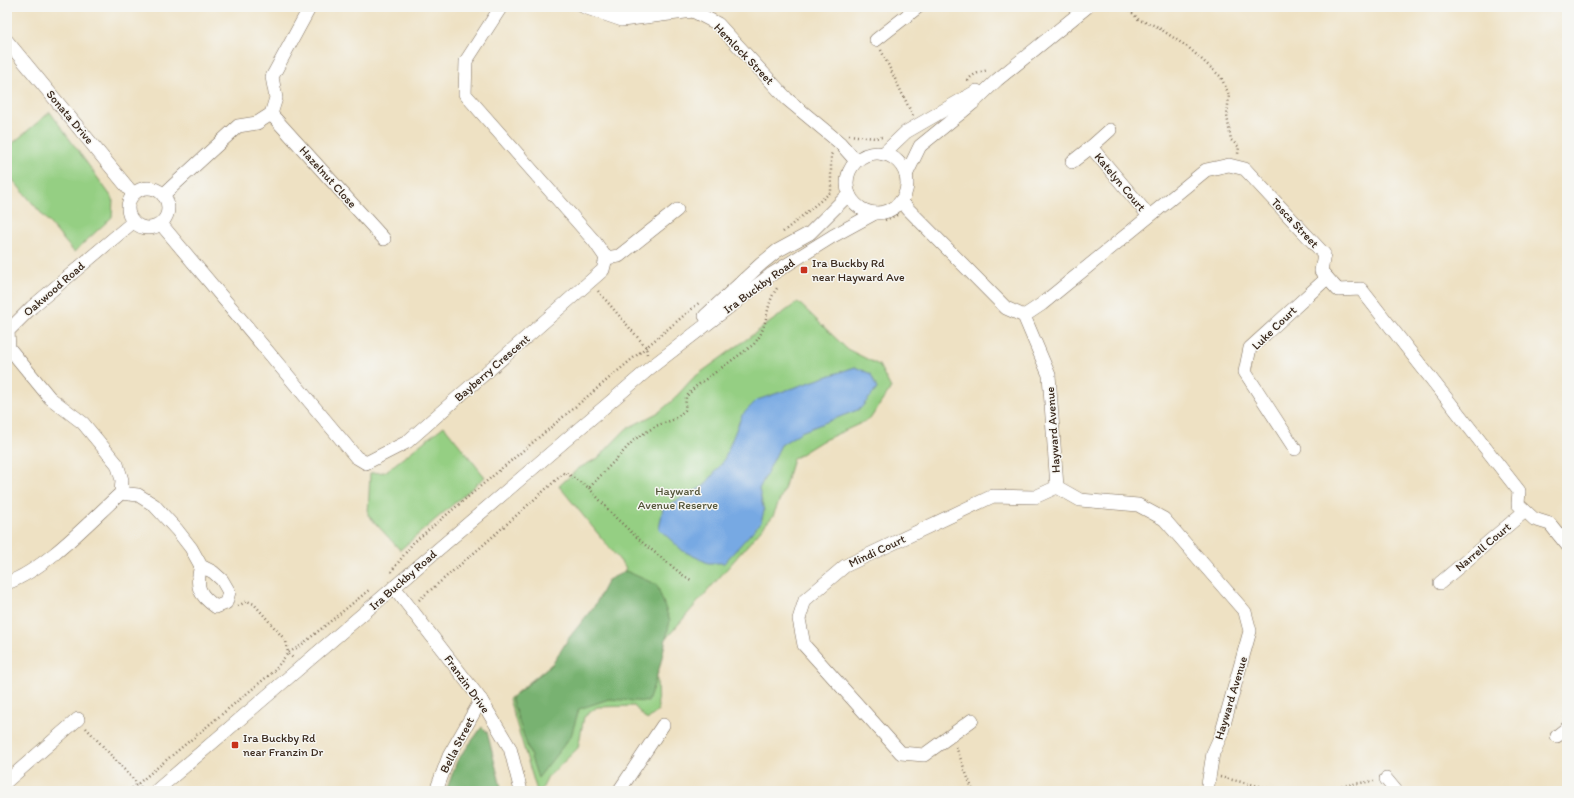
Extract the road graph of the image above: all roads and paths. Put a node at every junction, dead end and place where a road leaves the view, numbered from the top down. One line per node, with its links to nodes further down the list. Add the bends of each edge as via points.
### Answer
1 (310, 7): 12 (street, via 272,77 276,98)
2 (501, 7): 34 (street, via 466,62 465,94 595,242)
3 (584, 7): 7 (street, Hemlock Street, via 622,20)
4 (918, 7): 8 (street)
5 (1087, 7): 10 (street)
6 (1127, 7): 19 (path, via 1139,20 1156,26 1190,48 1221,77 1229,95 1227,116 1231,140 1239,147 1238,154)
7 (694, 9): 16 (street, Hemlock Street, via 718,24 787,99)
8 (876, 40): 13 (path)
9 (7, 41): 23 (street, Sonata Drive)
10 (993, 75): 11 (path, via 979,72 970,78); 18 (street, via 906,132); 22 (street, via 973,103 920,146)
11 (968, 83)
12 (271, 114): 25 (street, via 257,123 238,126); 33 (street, Hazelnut Close)
13 (914, 120)
14 (1110, 130): 17 (street, Katelyn Court)
15 (890, 136): 16 (path, via 875,138 847,135)
16 (840, 143): 20 (street, Hemlock Street); 32 (path, via 831,155 831,192)
17 (1091, 147): 21 (street, Katelyn Court); 28 (street, Katelyn Court)
18 (883, 154): 20 (street, via 868,154); 22 (street, via 897,161)
19 (1232, 154)
20 (856, 161): 24 (street, via 848,176)
21 (1072, 162)
22 (906, 175): 26 (street)
23 (133, 194): 25 (street, via 150,188); 30 (street, via 128,211)
24 (849, 194): 29 (street, via 859,207); 42 (street, Ira Buckby Road, via 810,233 777,251 761,264)
25 (163, 195): 31 (street, via 168,210)
26 (905, 206): 29 (path); 29 (street); 39 (street, via 1006,308)
27 (677, 210): 34 (street, via 619,256)
28 (1149, 216): 35 (street, Tosca Street, via 1206,170 1229,166 1245,169 1324,254 1321,271); 39 (street, Tosca Street)
29 (878, 217): 42 (street, Ira Buckby Road, via 809,251 772,274)
30 (133, 222): 31 (street, via 144,229); 40 (street, Oakwood Road)
31 (161, 224): 36 (street, Bayberry Crescent, via 356,457 366,463 407,442)
32 (777, 237)
33 (384, 239)
34 (606, 258): 36 (street, Bayberry Crescent, via 603,270)
35 (1327, 278): 43 (street, Luke Court, via 1250,348 1246,372); 47 (street, via 1338,290 1361,289 1519,491 1518,504)
36 (590, 282): 41 (path)
37 (783, 283): 45 (path, via 772,297 765,325 753,345 696,387 686,397 685,410 675,419 635,438)
38 (706, 297): 41 (path)
39 (1024, 316): 44 (street, Hayward Avenue, via 1049,375)
40 (7, 331): 46 (street, Oakwood Road, via 10,348 50,398 83,423 116,464 122,480)
41 (646, 347): 42 (path); 50 (path, via 412,543)
42 (650, 368): 54 (street, Ira Buckby Road)
43 (1295, 449)
44 (1057, 487): 64 (street, Mindi Court, via 1035,497 993,496 845,566 805,600 799,619 804,645 901,753 924,755); 65 (street, Hayward Avenue, via 1080,500 1138,505 1164,519 1245,612 1250,631)
45 (589, 488): 51 (path, via 643,543); 57 (path, via 565,472)
46 (121, 493): 49 (street, via 138,495 154,505 191,548); 53 (street, via 63,546)
47 (1525, 511): 48 (street, via 1534,519 1550,524); 52 (street, Narrell Court)
48 (1567, 545)
49 (201, 566): 56 (street, via 222,580 229,592); 56 (street, via 197,580 201,593 216,607)
50 (390, 573)
51 (692, 580)
52 (1440, 583)
53 (7, 584)
54 (394, 587): 57 (street, Franzin Drive); 59 (street, Ira Buckby Road)
55 (372, 588): 58 (path)
56 (226, 603): 58 (path, via 234,609 247,601 254,604 286,641)
57 (410, 608): 60 (street, Franzin Drive)
58 (288, 653): 59 (path); 68 (path, via 274,671)
59 (301, 667): 71 (street, Ira Buckby Road)
60 (481, 700): 72 (street, Bella Street, via 449,756); 73 (street, Franzin Drive, via 510,748)
61 (78, 719): 67 (street); 68 (path)
62 (972, 720): 64 (street, Mindi Court)
63 (663, 725): 74 (street)
64 (951, 736): 75 (path)
65 (1209, 774): 76 (street, Hayward Avenue); 77 (path)
66 (1386, 779): 78 (path); 79 (street)
67 (7, 781)
68 (138, 784): 69 (path); 70 (path)
69 (130, 791)
70 (144, 791)
71 (156, 791)
72 (436, 791)
73 (521, 791)
74 (618, 791)
75 (973, 791)
76 (1207, 791)
77 (1280, 791)
78 (1306, 791)
79 (1396, 791)

